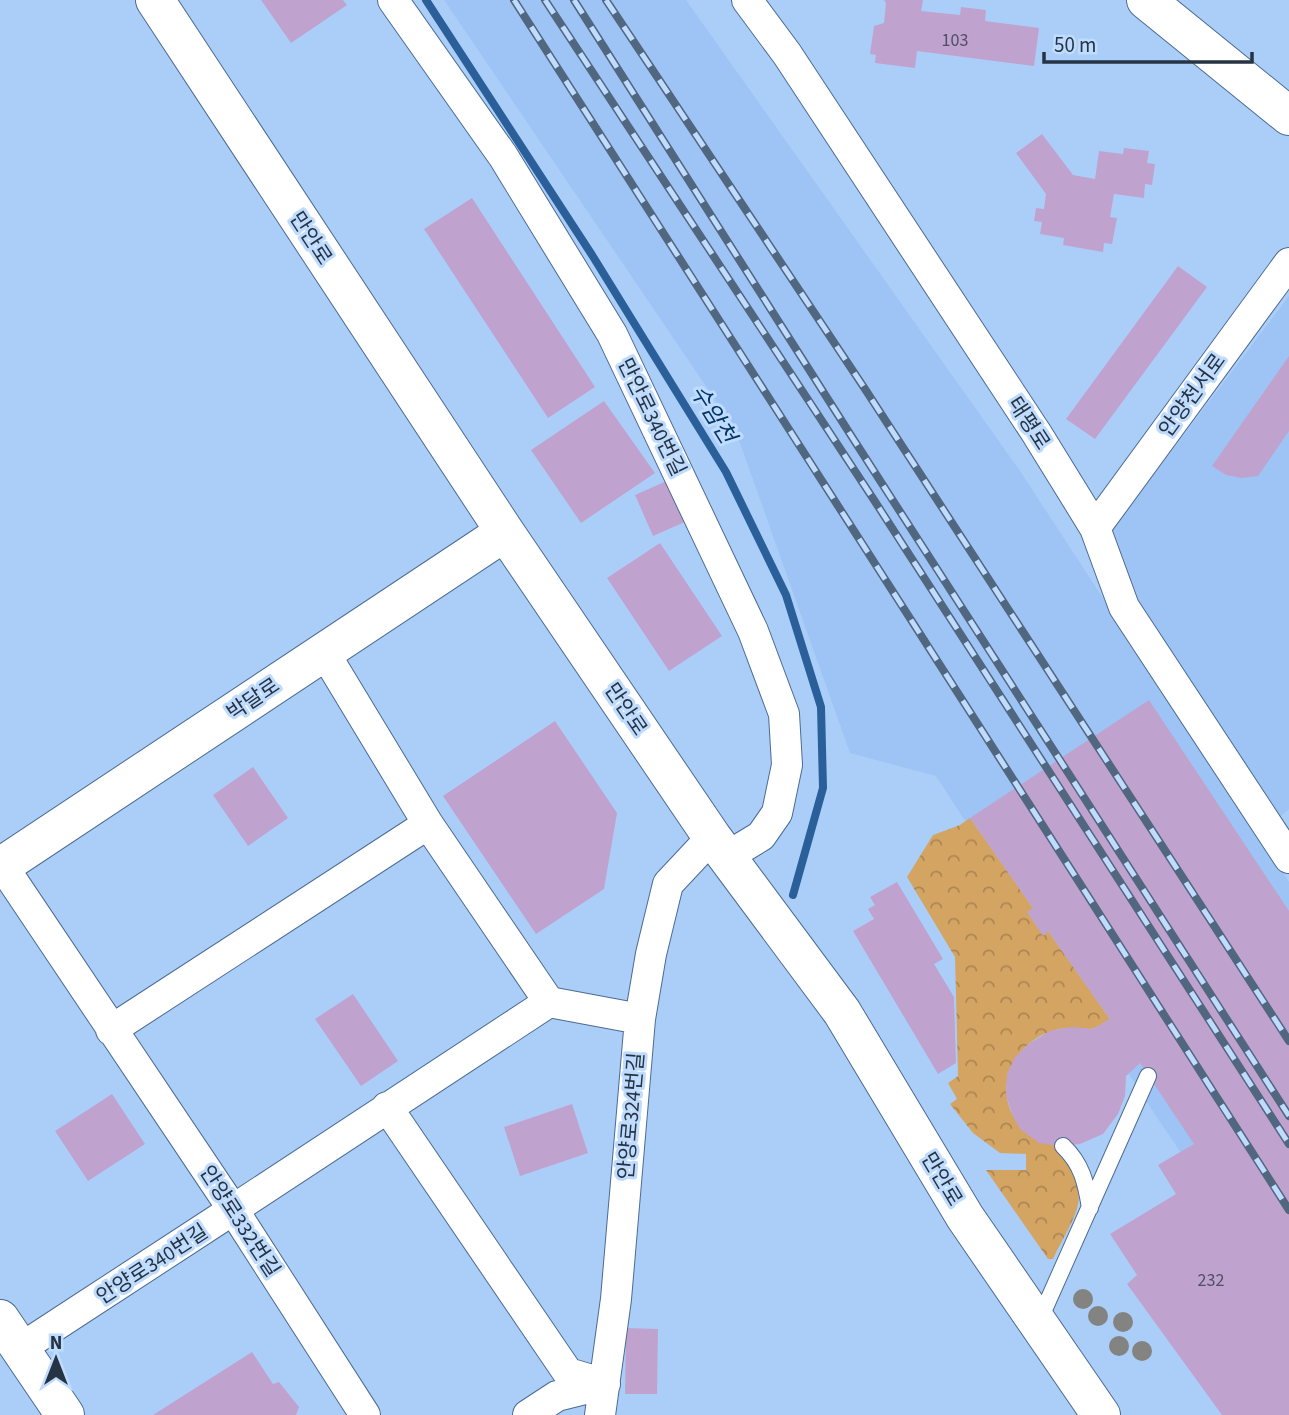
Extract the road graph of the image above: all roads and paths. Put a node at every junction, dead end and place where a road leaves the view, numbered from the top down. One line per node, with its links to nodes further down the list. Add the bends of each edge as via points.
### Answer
1 (155, 0): 8 (street, 만안로)
2 (393, 0): 11 (street, 만안로340번길, via 503,156 612,334 753,631 784,714 787,765 777,813 761,836)
3 (747, 0): 7 (street, 태평로, via 788,54)
4 (1146, 0): 5 (street)
5 (1289, 116)
6 (1289, 262): 7 (street, 안양천서로)
7 (1095, 528): 12 (street, 태평로, via 1124,607)
8 (505, 531): 9 (street, 박달로); 11 (street, 만안로)
9 (324, 652): 10 (street); 13 (street, 박달로)
10 (428, 824): 14 (street); 16 (street)
11 (720, 847): 15 (street, 안양로324번길, via 668,884); 22 (street, 만안로, via 842,1012 965,1217)
12 (1289, 858)
13 (1, 865): 16 (street, 안양로332번길)
14 (549, 1002): 15 (street); 18 (street, 안양로340번길)
15 (639, 1020): 24 (street, 안양로324번길)
16 (111, 1030): 21 (street, 안양로332번길)
17 (1148, 1076): 20 (lane)
18 (387, 1107): 21 (street, 안양로340번길); 24 (street, via 568,1373)
19 (1063, 1146): 20 (lane, via 1086,1179)
20 (1090, 1208): 22 (lane)
21 (234, 1211): 23 (street, 안양로340번길); 26 (street, 안양로332번길)
22 (1038, 1323): 29 (street, 만안로)
23 (10, 1333): 25 (street)
24 (605, 1384): 27 (street, via 557,1396); 28 (street, 안양로324번길)
25 (65, 1415)
26 (365, 1415)
27 (528, 1415)
28 (600, 1415)
29 (1101, 1415)

